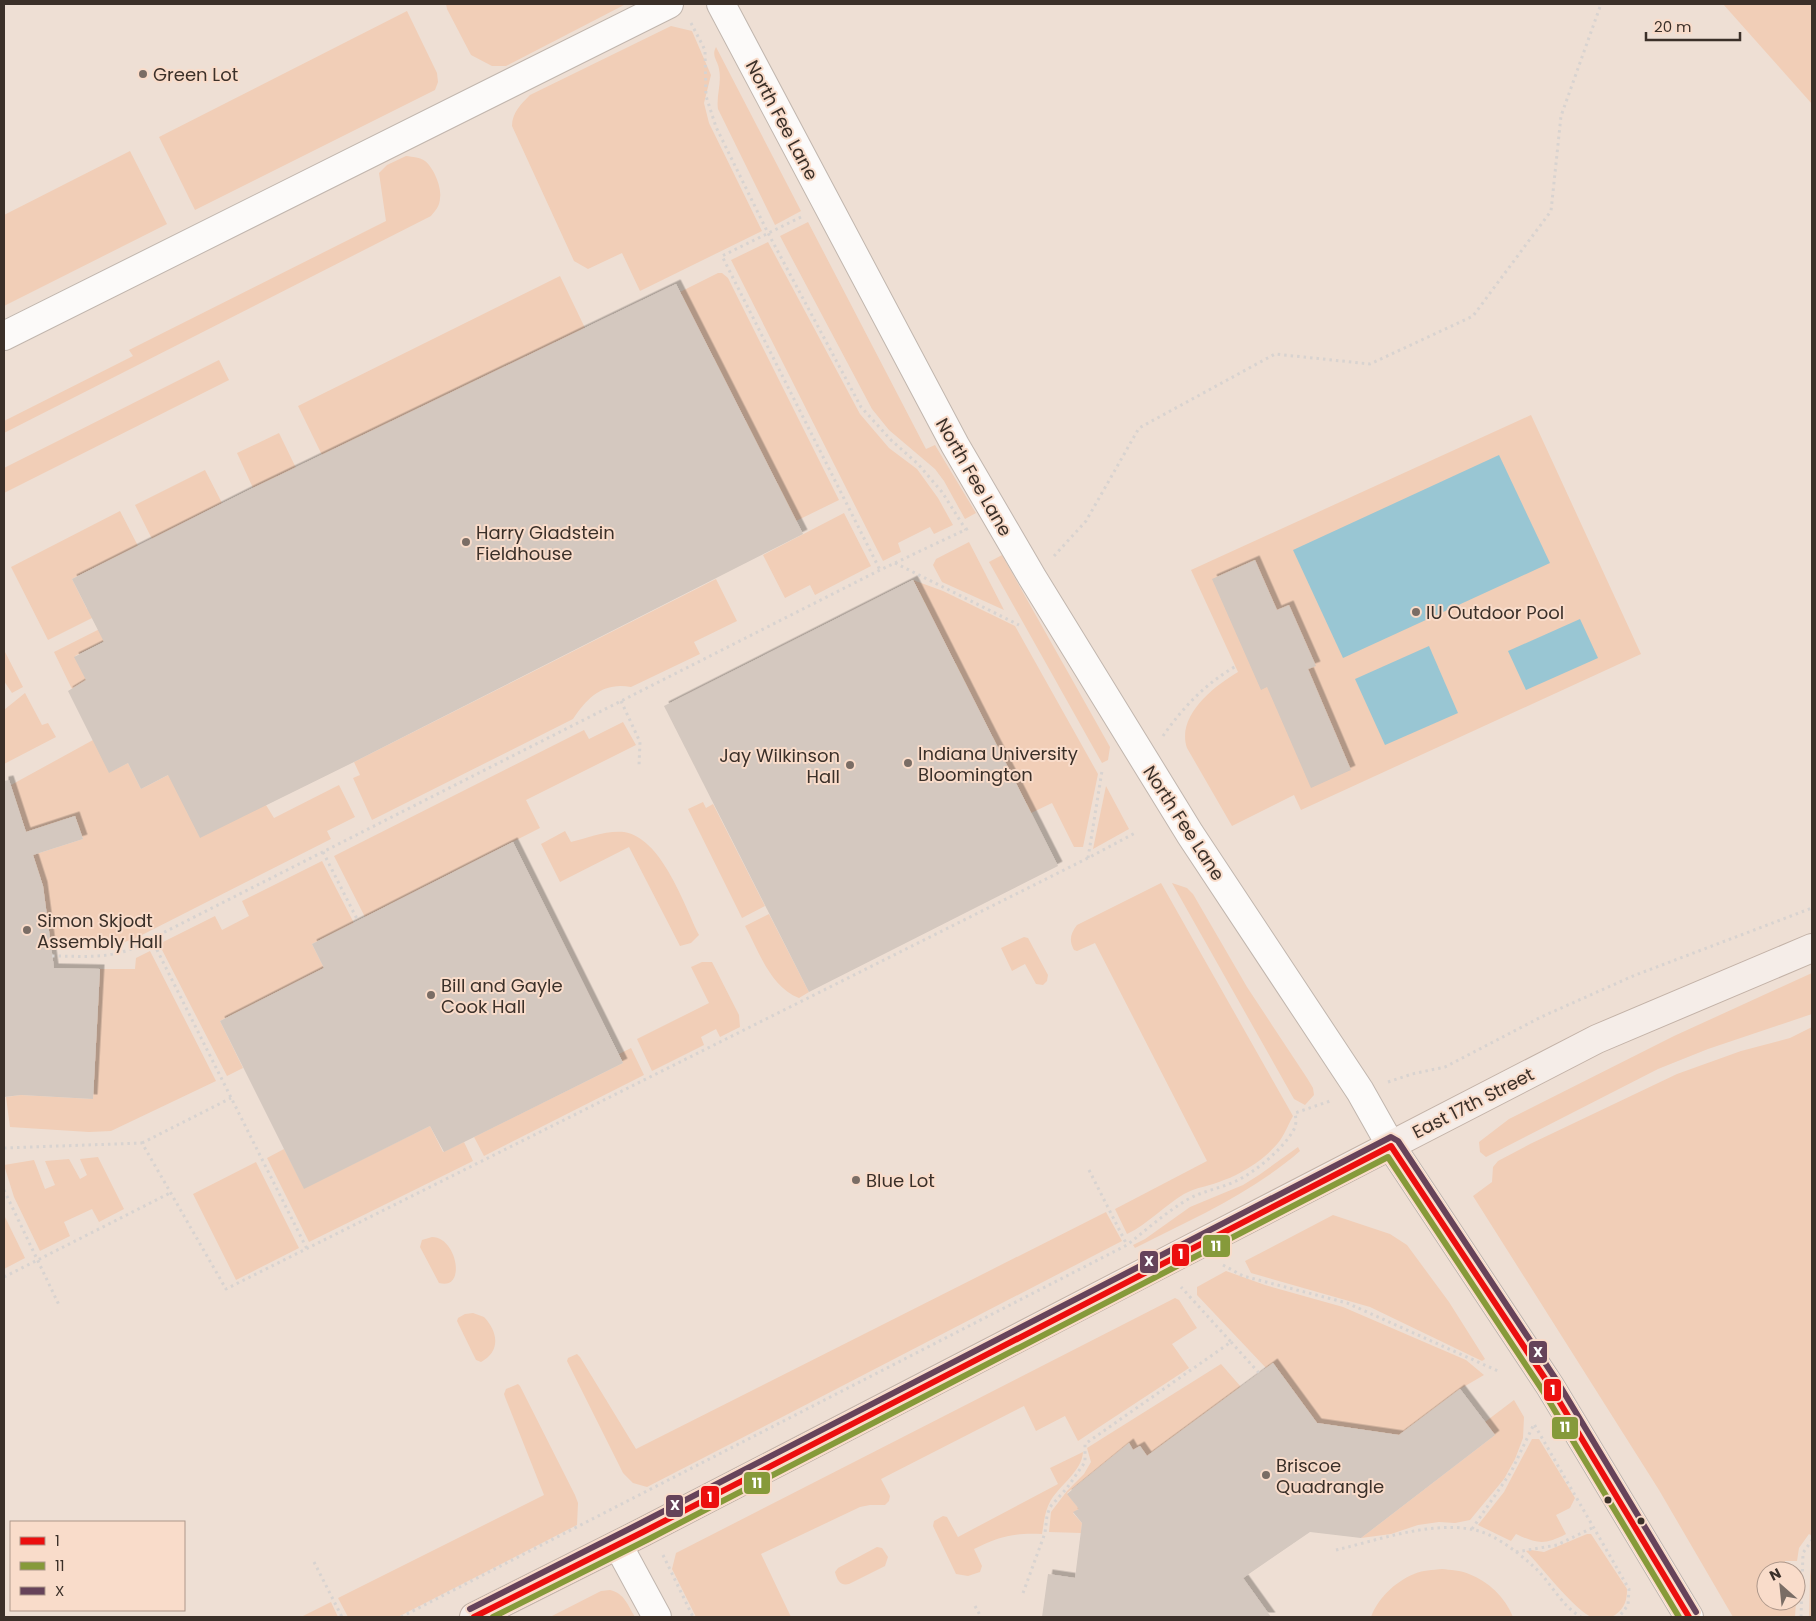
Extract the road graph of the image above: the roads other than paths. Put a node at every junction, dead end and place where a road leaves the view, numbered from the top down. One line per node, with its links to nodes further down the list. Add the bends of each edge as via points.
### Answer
1 (721, 4): 5 (street, North Fee Lane, via 951,437 1032,577 1190,834 1360,1091)
2 (679, 11): 3 (street)
3 (4, 336)
4 (1812, 948): 5 (main road, East 17th Street, via 1597,1040)
5 (1391, 1146): 6 (main road, East 17th Street); 9 (street, North Fee Lane, via 1550,1386)
6 (618, 1545): 7 (main road, East 17th Street); 8 (street)
7 (474, 1617)
8 (657, 1617)
9 (1689, 1617)

